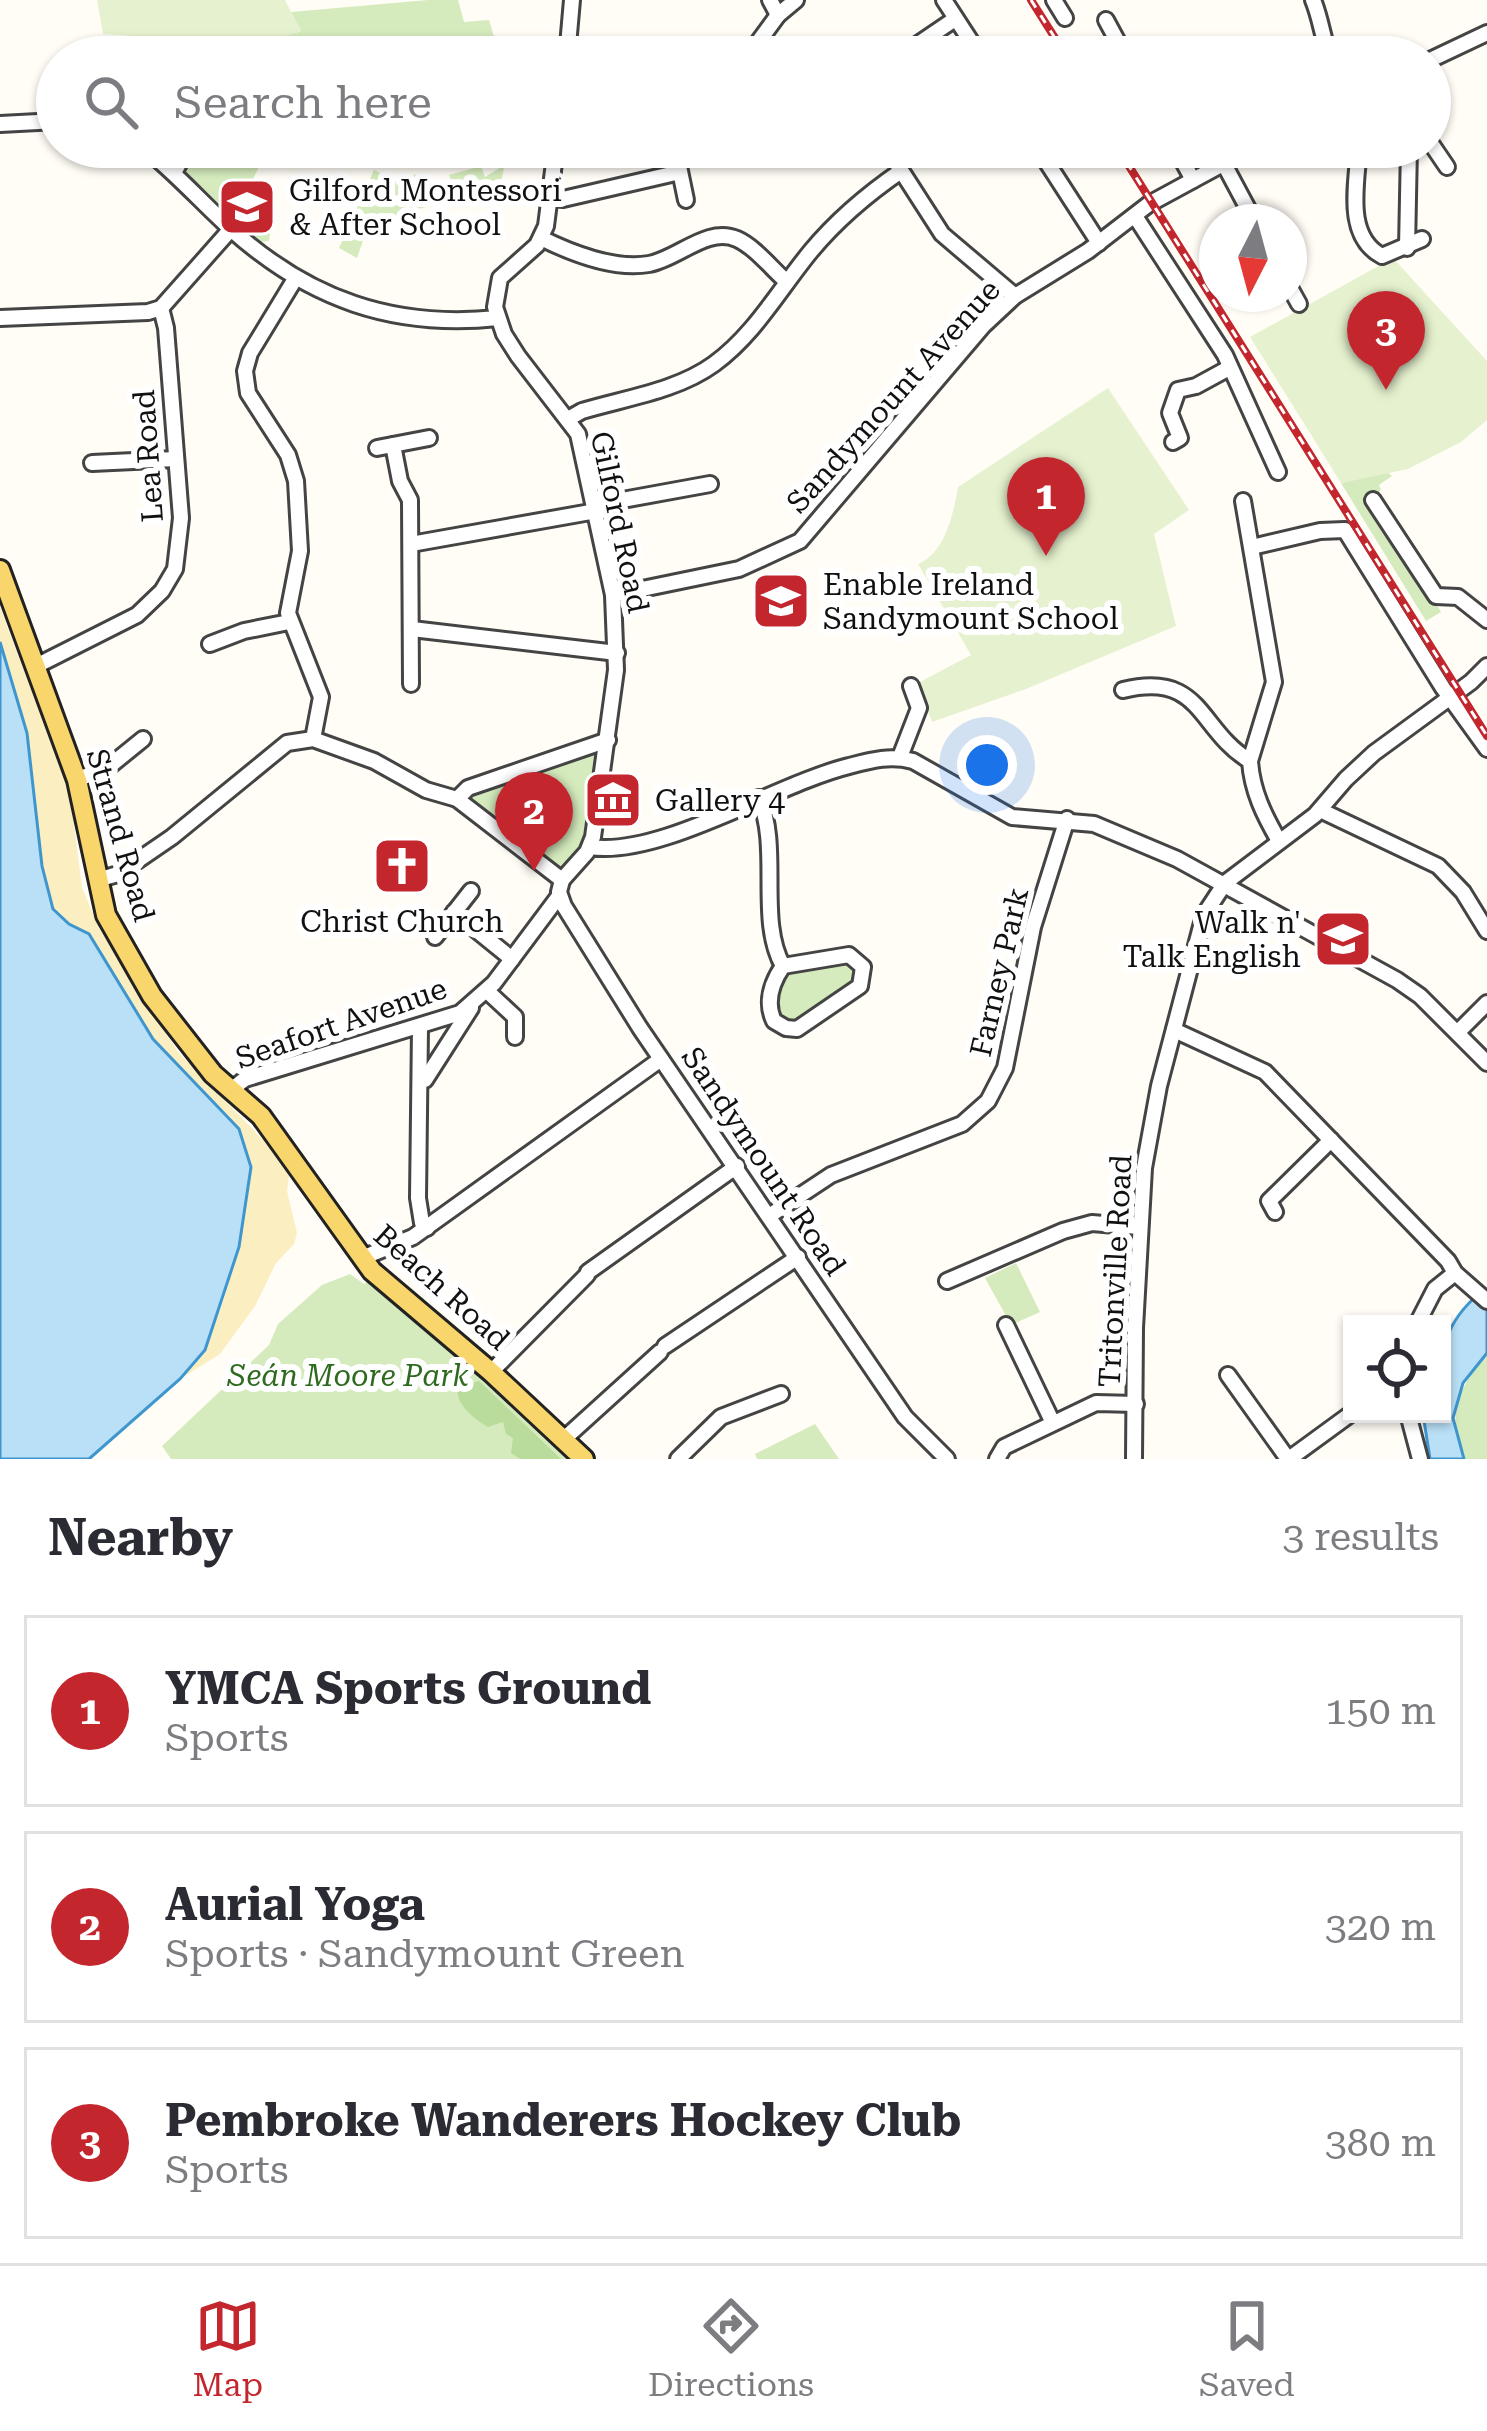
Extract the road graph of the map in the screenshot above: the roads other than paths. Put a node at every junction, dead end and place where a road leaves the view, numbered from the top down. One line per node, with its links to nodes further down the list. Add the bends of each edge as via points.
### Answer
1 (572, 0): 10 (street)
2 (770, 0): 6 (street)
3 (796, 0): 6 (street)
4 (944, 0): 7 (street)
5 (1313, 0): 15 (street)
6 (778, 15): 11 (street)
7 (955, 19): 12 (street); 13 (street)
8 (1106, 20): 14 (street)
9 (1487, 33): 16 (street)
10 (569, 36)
11 (762, 36)
12 (930, 36)
13 (967, 36)
14 (1115, 36)
15 (1324, 36)
16 (1451, 50)
17 (36, 123): 18 (street)
18 (0, 124)
19 (169, 168): 31 (street)
20 (176, 168): 31 (street)
21 (554, 168): 34 (street)
22 (679, 168): 32 (street)
23 (899, 168): 30 (street)
24 (1051, 168): 41 (street)
25 (1186, 168): 33 (street)
26 (1216, 168): 33 (street, Sandymount Avenue)
27 (1226, 168): 36 (street)
28 (1358, 168): 42 (street, via 1360,233 1382,256)
29 (1409, 168): 42 (street)
30 (901, 171): 44 (street, via 843,218); 45 (street, via 942,234)
31 (174, 172): 38 (street)
32 (680, 172): 34 (street); 35 (street)
33 (1193, 180): 37 (street, Sandymount Avenue)
34 (550, 198): 39 (street)
35 (686, 200)
36 (1245, 204)
37 (1135, 216): 41 (street, Sandymount Avenue); 49 (street)
38 (231, 229): 43 (street); 46 (street)
39 (541, 238): 44 (street, via 630,266 704,239 738,239); 48 (street, via 500,278)
40 (1422, 239): 42 (street)
41 (1099, 243): 45 (street, Sandymount Avenue)
42 (1407, 248)
43 (295, 279): 48 (street, via 372,310); 65 (street, via 245,371 248,393 296,481 301,537)
44 (787, 282): 50 (street, via 716,363)
45 (1015, 296): 63 (street, Sandymount Avenue, via 800,541 739,569)
46 (161, 308): 47 (street); 53 (street, Lea Road)
47 (0, 318)
48 (498, 318): 50 (street, Gilford Road)
49 (1229, 368): 52 (street, via 1178,390 1170,413 1180,438); 55 (street)
50 (568, 419): 59 (street, Gilford Road)
51 (429, 437): 60 (street, via 385,447 410,500)
52 (1173, 442)
53 (176, 459): 54 (street); 70 (street, Lea Road, via 180,541 170,579 137,615)
54 (92, 464)
55 (1278, 472)
56 (710, 484): 59 (street)
57 (1373, 500): 64 (street, via 1436,596 1459,597)
58 (1243, 501): 61 (street)
59 (595, 508): 60 (street); 63 (street, Gilford Road)
60 (411, 544): 66 (street)
61 (1252, 547): 74 (street, via 1345,530); 80 (street, via 1274,682)
62 (0, 570): 70 (main road, Strand Road)
63 (613, 595): 68 (street, Gilford Road)
64 (1487, 620)
65 (289, 622): 67 (street); 76 (street, via 321,697)
66 (412, 629): 68 (street); 71 (street)
67 (210, 644)
68 (617, 652): 77 (street, Gilford Road)
69 (1487, 666): 74 (street)
70 (34, 667): 81 (main road, Strand Road)
71 (411, 684)
72 (911, 686): 79 (street, via 919,708)
73 (1124, 690): 80 (street, via 1180,690)
74 (1450, 696): 78 (street); 84 (street, via 1374,753)
75 (143, 739): 81 (street)
76 (313, 739): 83 (street); 88 (street, via 286,743 172,837)
77 (608, 740): 83 (street, via 468,788); 87 (street, Gilford Road)
78 (1487, 749)
79 (900, 757): 82 (street, via 820,773); 85 (street, via 1012,818)
80 (1250, 760): 86 (street, via 1259,803)
81 (77, 780): 88 (main road, Strand Road)
82 (759, 798): 87 (street, via 658,839); 96 (street)
83 (457, 799): 90 (street)
84 (1320, 810): 86 (street); 93 (street, via 1438,866)
85 (1067, 819): 89 (street, via 1115,832); 111 (street, Farney Park, via 994,1094 962,1124 831,1175)
86 (1280, 841): 89 (street)
87 (590, 847): 90 (street, Seafort Avenue)
88 (98, 880): 107 (main road, Strand Road, via 106,915 152,996)
89 (1225, 884): 101 (street, Tritonville Road, via 1204,915); 102 (street, via 1397,980)
90 (560, 888): 95 (street, Seafort Avenue); 104 (street, Sandymount Road)
91 (471, 891): 92 (street)
92 (454, 912): 94 (street); 95 (street)
93 (1487, 931)
94 (435, 937)
95 (512, 959): 97 (street, Seafort Avenue)
96 (783, 966): 96 (street, via 770,1013 790,1030 863,979 849,955)
97 (487, 991): 99 (street, Seafort Avenue); 103 (street, via 515,1017)
98 (1487, 1003): 102 (street)
99 (473, 1004): 100 (street, Seafort Avenue); 106 (street)
100 (420, 1028): 106 (street); 107 (street, Seafort Avenue, via 245,1079)
101 (1174, 1030): 108 (street, via 1264,1072); 112 (street, Tritonville Road, via 1150,1125)
102 (1457, 1032): 105 (street)
103 (515, 1037)
104 (661, 1058): 109 (street, Sandymount Road); 113 (street)
105 (1487, 1064)
106 (422, 1086): 113 (street, via 418,1198)
107 (232, 1090): 114 (main road, Beach Road, via 261,1116)
108 (1331, 1140): 110 (street, via 1269,1202); 116 (street)
109 (736, 1166): 111 (street, Sandymount Road); 121 (street, via 587,1273)
110 (1275, 1212)
111 (769, 1216): 115 (street, Sandymount Road)
112 (1139, 1227): 117 (street, via 1092,1223 1063,1231); 124 (street, Tritonville Road)
113 (427, 1228): 114 (street)
114 (362, 1258): 121 (main road, Beach Road)
115 (797, 1258): 128 (street, via 663,1349); 131 (street, Sandymount Road, via 905,1417)
116 (1455, 1273): 118 (street); 119 (street)
117 (947, 1280)
118 (1487, 1301)
119 (1422, 1315)
120 (1006, 1325): 126 (street)
121 (491, 1372): 128 (main road, Beach Road)
122 (1228, 1375): 134 (street)
123 (781, 1394): 130 (street, via 721,1418)
124 (1136, 1404): 126 (street, via 1096,1403); 133 (street, Tritonville Road)
125 (1343, 1419): 134 (street)
126 (1052, 1421): 132 (street)
127 (1410, 1423): 135 (street)
128 (564, 1439): 129 (main road, Beach Road)
129 (584, 1459)
130 (678, 1459)
131 (947, 1459)
132 (997, 1459)
133 (1134, 1459)
134 (1288, 1459)
135 (1420, 1459)

